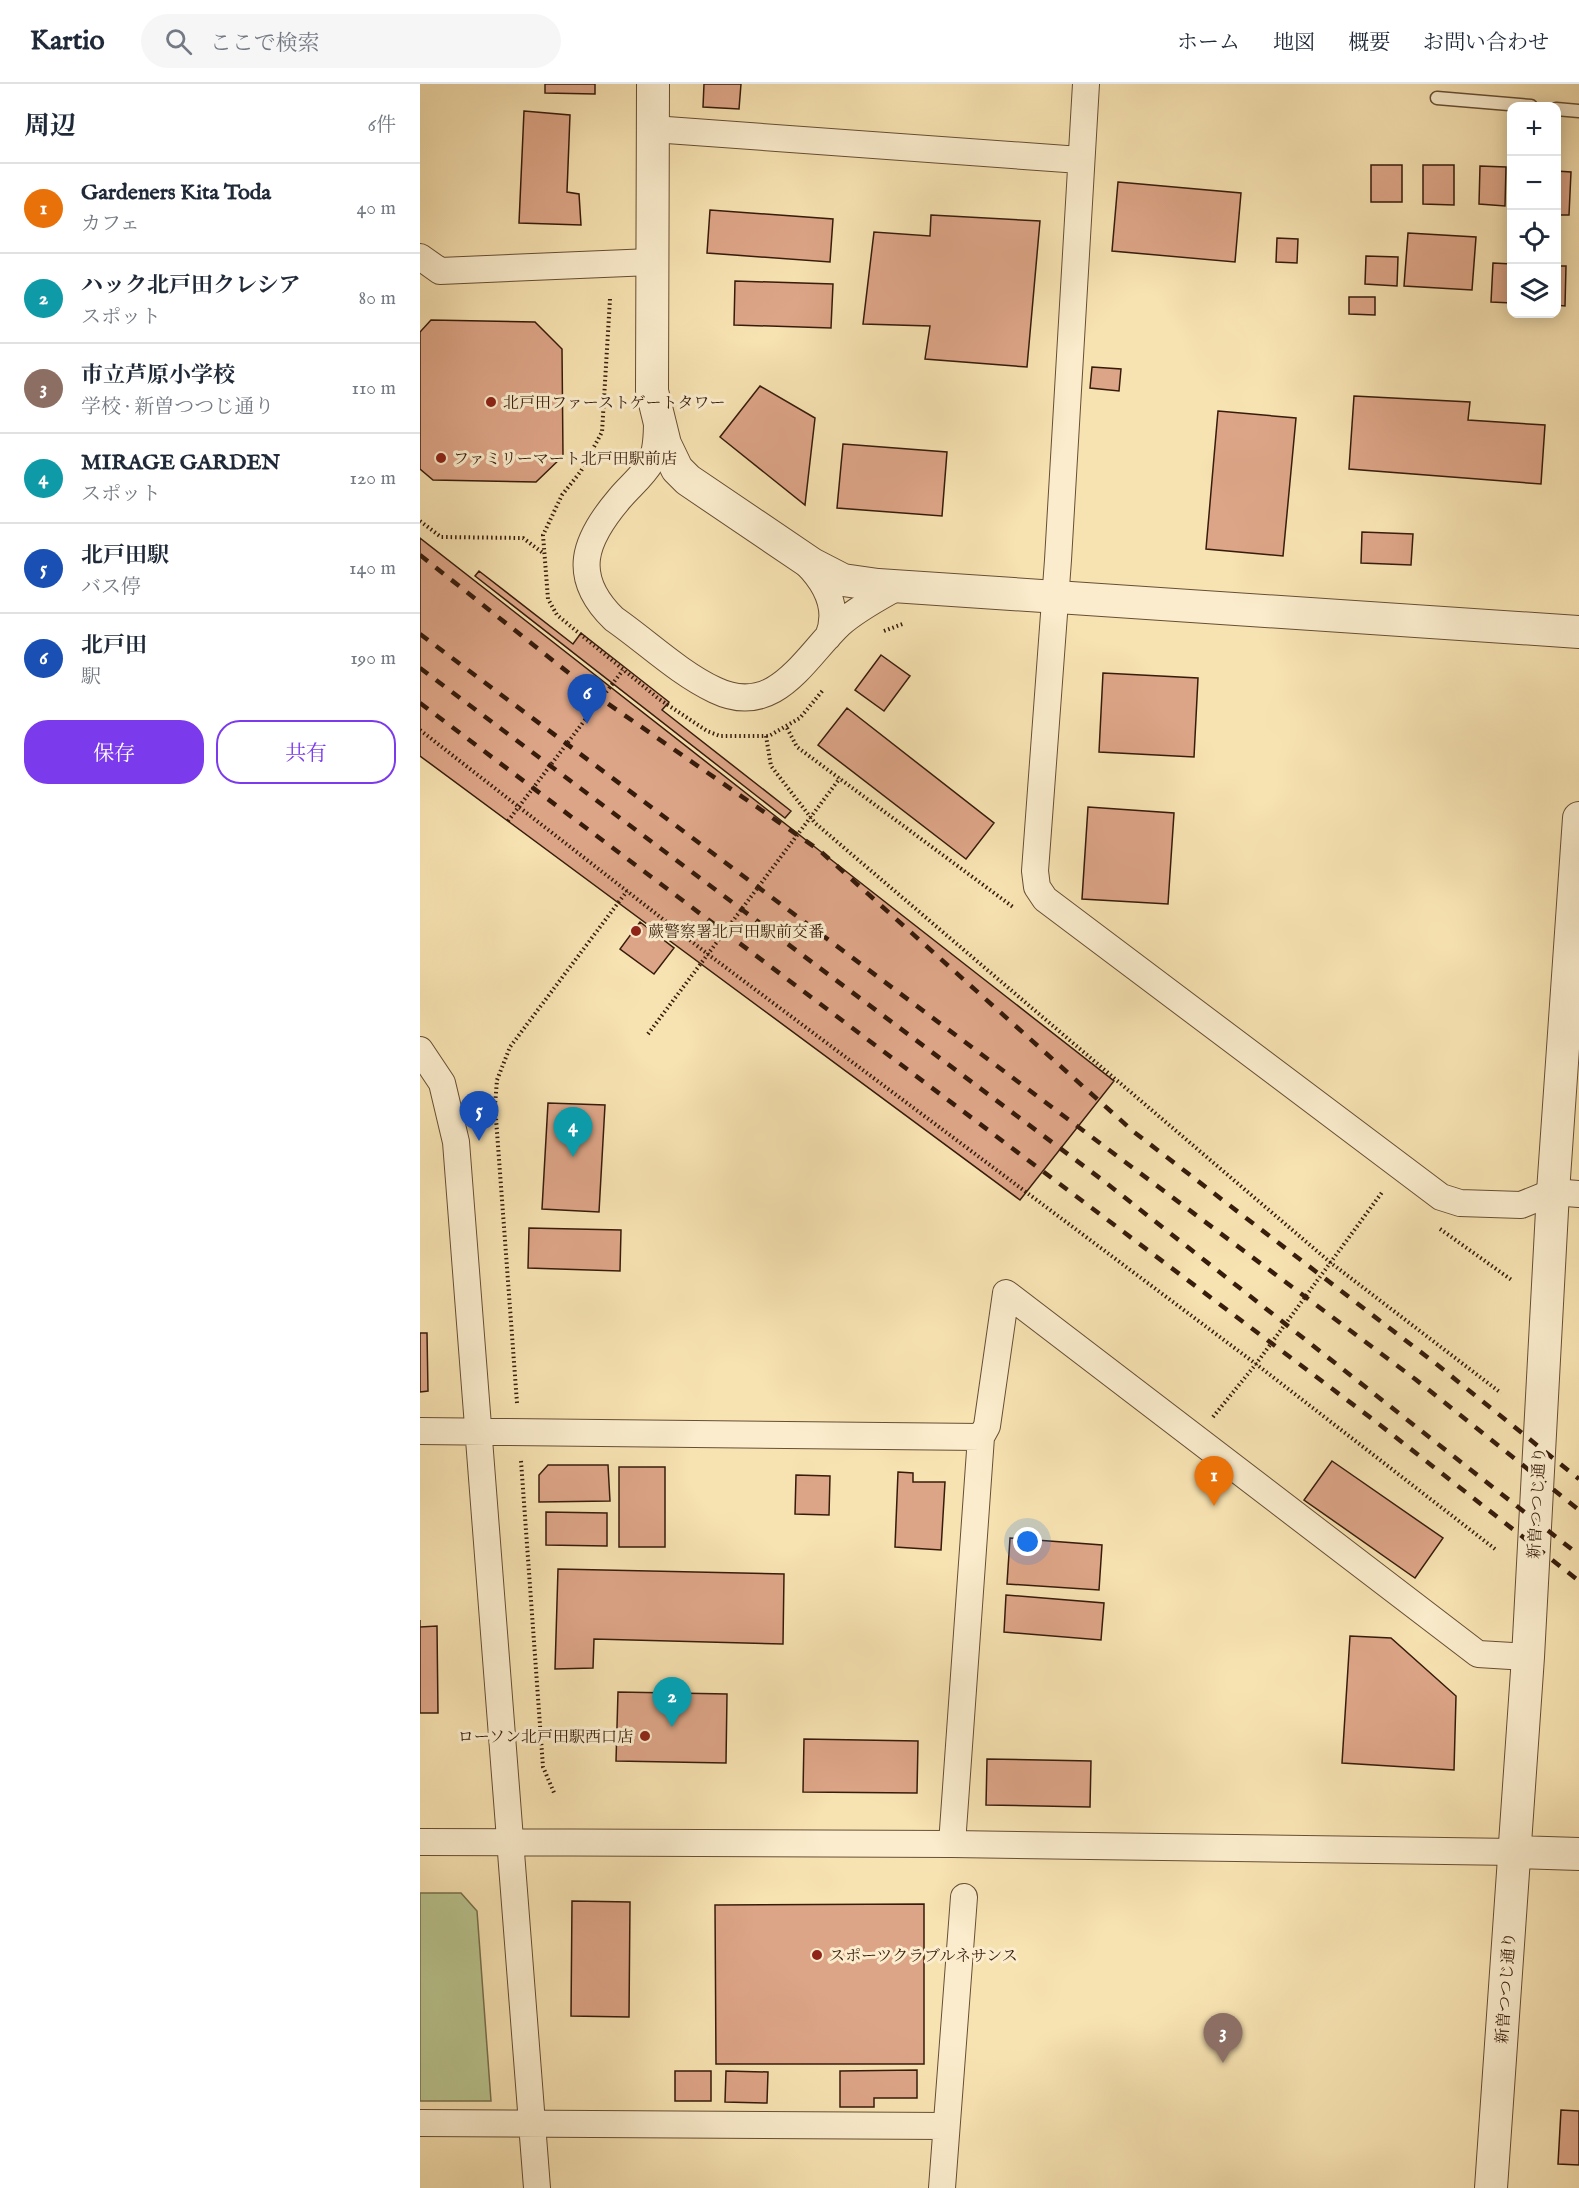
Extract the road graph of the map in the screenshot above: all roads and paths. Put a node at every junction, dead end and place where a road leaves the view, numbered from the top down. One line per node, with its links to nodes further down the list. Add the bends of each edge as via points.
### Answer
1 (653, 84): 7 (street)
2 (1086, 84): 8 (street)
3 (1437, 98): 4 (lane)
4 (1507, 104)
5 (1561, 109): 6 (lane)
6 (1579, 111)
7 (653, 129): 8 (street); 10 (street)
8 (1080, 160): 16 (street)
9 (420, 256): 10 (street, via 440,271)
10 (651, 262): 12 (street, via 652,391)
11 (610, 299): 13 (path, via 602,432 548,520 543,553 523,538 441,537)
12 (657, 418): 14 (street, via 677,469); 18 (street, via 652,461 609,512 588,548 585,565 602,606 702,683 732,696 764,695 780,686)
13 (420, 521)
14 (800, 556): 15 (street, via 843,580); 18 (street, via 828,594 834,619)
15 (902, 585): 16 (street); 18 (street, via 857,611)
16 (1055, 596): 17 (street); 33 (street, via 1035,871 1040,894)
17 (1579, 632)
18 (828, 638)
19 (623, 670): 24 (path)
20 (787, 728): 23 (path, via 797,747)
21 (420, 730): 24 (path)
22 (766, 736): 25 (path, via 771,766)
23 (840, 778): 25 (path); 29 (path)
24 (519, 806): 27 (path); 28 (path)
25 (810, 817): 30 (path); 35 (path)
26 (1579, 818): 34 (street, 新曽つつじ通り)
27 (508, 821)
28 (627, 891): 30 (path); 40 (path, via 510,1047 497,1080 495,1105)
29 (1017, 910)
30 (709, 955): 31 (path); 36 (path)
31 (648, 1034)
32 (420, 1050): 39 (street, via 442,1083 456,1142)
33 (1403, 1168): 34 (street, via 1441,1197 1460,1203 1521,1205); 35 (path)
34 (1566, 1193): 44 (street, 新曽つつじ通り)
35 (1331, 1263): 36 (path); 37 (path)
36 (1256, 1364): 42 (path); 43 (path)
37 (1501, 1393)
38 (420, 1431): 39 (street)
39 (477, 1431): 40 (street); 47 (street)
40 (519, 1432): 41 (street); 45 (path, via 543,1767)
41 (981, 1437): 42 (street, via 987,1426 1006,1293); 48 (street)
42 (1196, 1439): 44 (street, via 1478,1653)
43 (1495, 1549)
44 (1528, 1657): 49 (street, 新曽つつじ通り)
45 (555, 1795)
46 (420, 1842): 47 (street)
47 (509, 1842): 48 (street); 53 (street)
48 (952, 1844): 49 (street)
49 (1515, 1852): 50 (street); 57 (street, 新曽つつじ通り)
50 (1579, 1854)
51 (964, 1897): 54 (street)
52 (420, 2122): 53 (street)
53 (532, 2122): 54 (street); 55 (street)
54 (946, 2126): 56 (street)
55 (537, 2188)
56 (942, 2188)
57 (1491, 2188)

